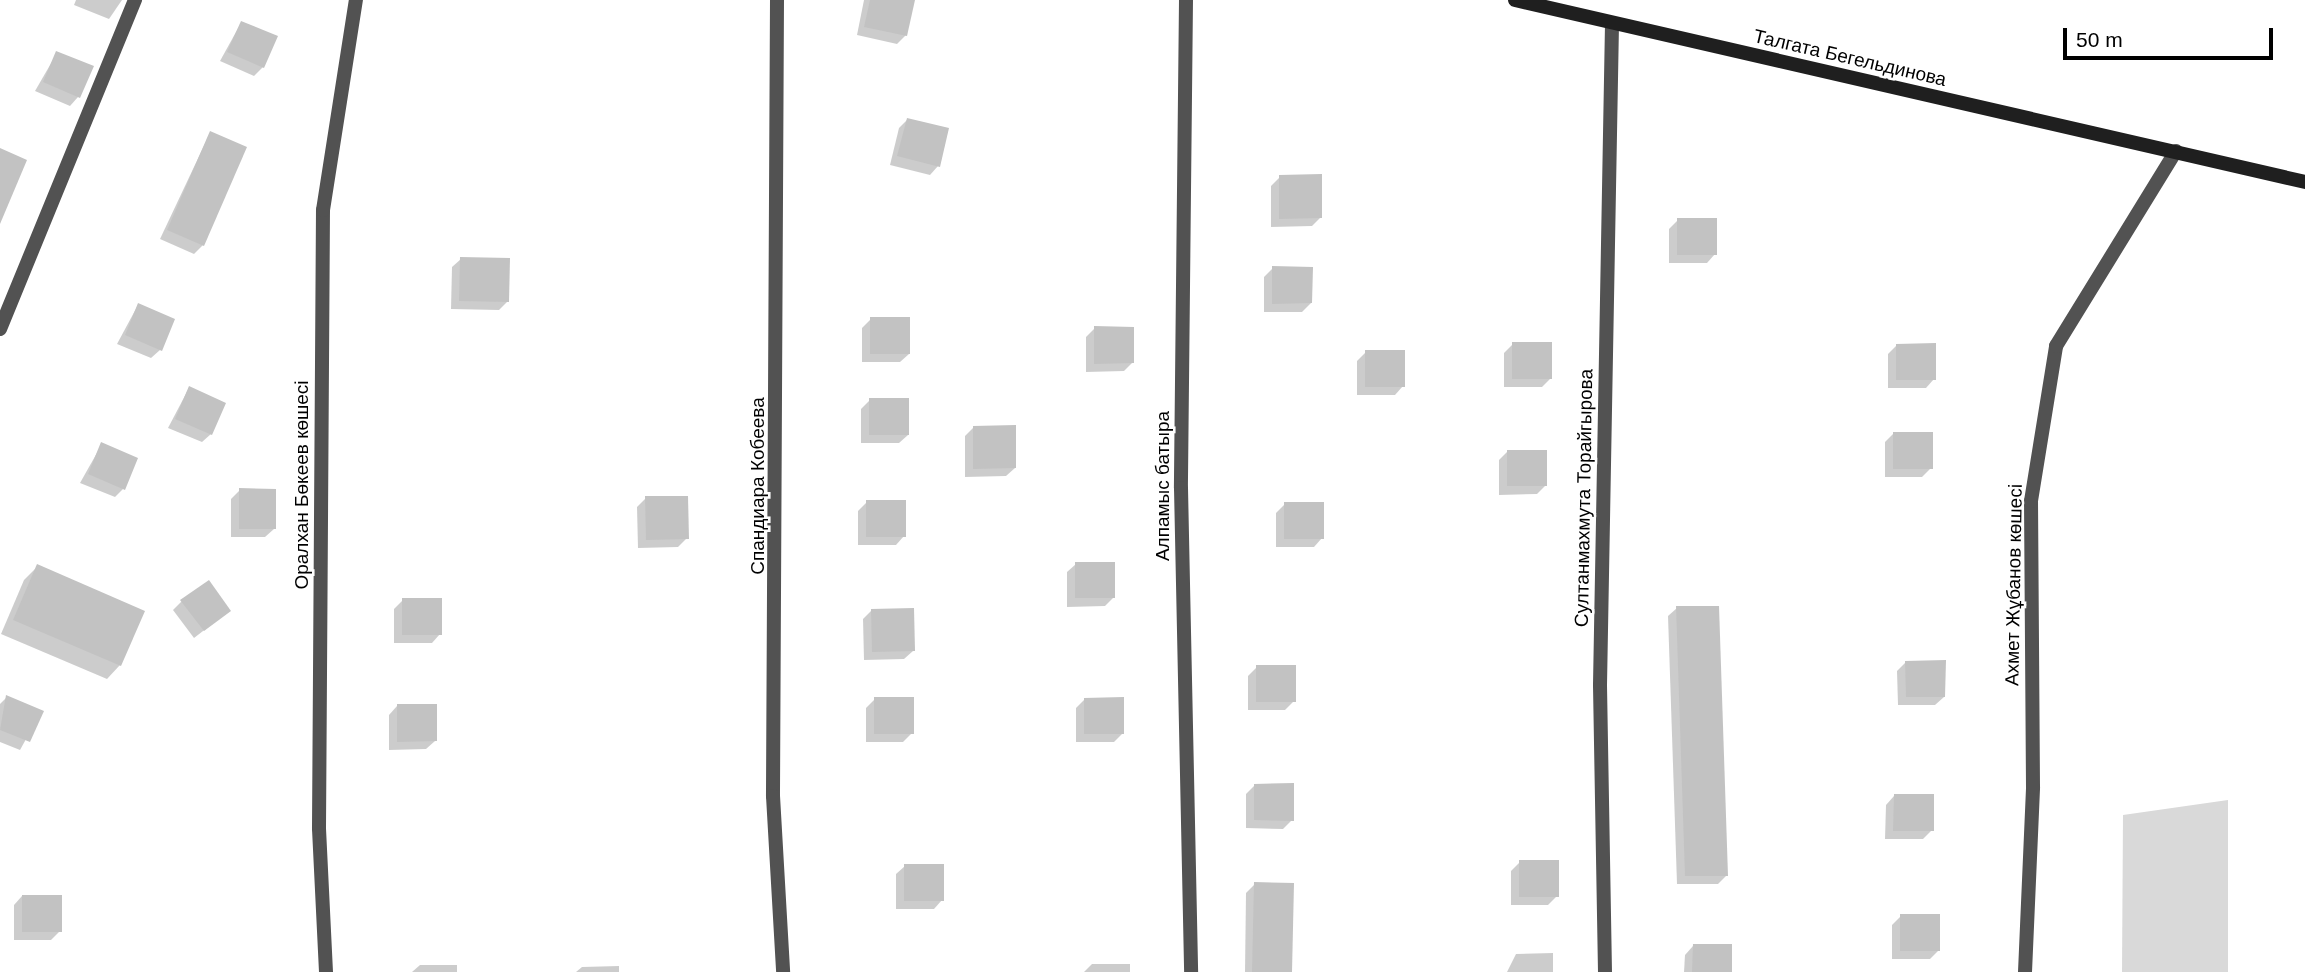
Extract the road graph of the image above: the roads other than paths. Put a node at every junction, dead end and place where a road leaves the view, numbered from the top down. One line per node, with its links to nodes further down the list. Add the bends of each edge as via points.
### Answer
1 (135, 0): 9 (street)
2 (356, 0): 10 (street, Оралхан Бөкеев көшесі, via 323,210 319,828)
3 (777, 0): 11 (street, Спандиара Кобеева, via 774,796)
4 (1186, 0): 12 (street, Алпамыс батыра, via 1181,488)
5 (1515, 0): 6 (street, Талгата Бегельдинова)
6 (1612, 25): 7 (street, Талгата Бегельдинова); 13 (street, Султанмахмута Торайгырова, via 1600,685)
7 (2176, 151): 8 (street, Талгата Бегельдинова); 14 (street, Ахмет Жұбанов көшесі, via 2056,346 2031,501 2033,787)
8 (2305, 181)
9 (0, 330)
10 (326, 972)
11 (783, 972)
12 (1191, 972)
13 (1605, 972)
14 (2025, 972)

